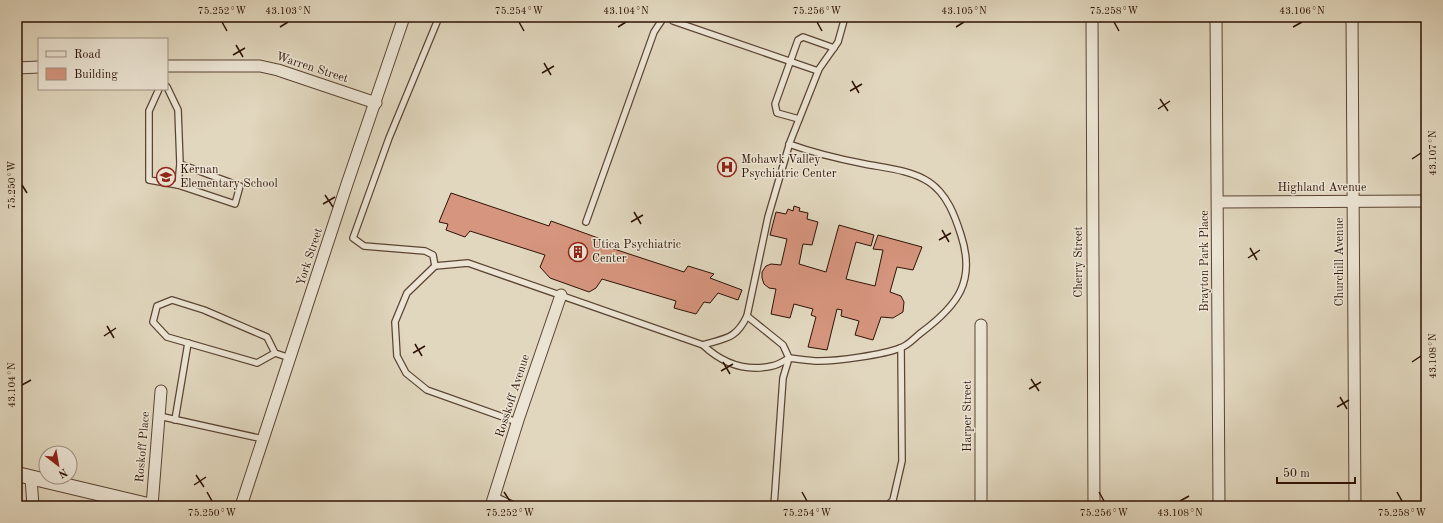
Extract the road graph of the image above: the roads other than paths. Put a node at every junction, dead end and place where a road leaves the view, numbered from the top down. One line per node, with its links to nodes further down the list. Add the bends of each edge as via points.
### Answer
1 (404, 17): 17 (street, York Street)
2 (439, 17): 26 (lane, via 389,138 353,238 364,246 425,251 433,255)
3 (664, 17): 25 (lane, via 654,32)
4 (669, 17): 10 (lane, via 673,21)
5 (845, 17): 9 (lane)
6 (1092, 17): 51 (street, Cherry Street)
7 (1216, 17): 24 (street, Brayton Park Place)
8 (1352, 17): 22 (street, Churchill Avenue)
9 (834, 48): 10 (lane, via 801,37); 14 (lane)
10 (790, 61): 14 (lane); 18 (lane, via 775,110 777,113)
11 (168, 66): 17 (street, Warren Street, via 260,66)
12 (38, 67): 13 (street)
13 (17, 68)
14 (818, 71): 18 (lane)
15 (168, 89): 20 (lane, via 178,110)
16 (158, 90): 21 (lane, via 148,111 149,180)
17 (376, 102): 34 (street, York Street)
18 (799, 119): 19 (lane)
19 (789, 144): 28 (lane, via 768,217); 32 (lane, via 816,154 913,174 930,182 950,207 967,253 965,280 958,296 939,320)
20 (180, 164): 21 (lane); 21 (lane, via 240,186 235,204)
21 (178, 185)
22 (1353, 200): 23 (street, Highland Avenue); 24 (street, Highland Avenue); 53 (street, Churchill Avenue)
23 (1426, 201)
24 (1218, 202): 52 (street, Brayton Park Place)
25 (586, 222)
26 (435, 266): 27 (lane, via 468,263); 39 (lane, via 407,293 394,322 397,356 406,373 427,390)
27 (561, 296): 31 (lane); 39 (street, Rosskoff Avenue)
28 (747, 316): 31 (lane, via 741,329 731,337); 35 (lane, via 784,345)
29 (981, 325): 50 (street, Harper Street)
30 (188, 343): 33 (lane, via 257,364); 33 (lane, via 167,337 153,322 157,306 172,300 204,310 267,337); 38 (lane)
31 (702, 345): 35 (lane, via 716,357 741,367 772,366)
32 (901, 348): 35 (lane, via 819,361); 49 (lane, via 902,461 893,500)
33 (274, 353): 34 (lane)
34 (290, 358): 40 (street, York Street)
35 (789, 358): 48 (lane, via 783,378)
36 (161, 390): 37 (street, Roskoff Place)
37 (159, 416): 38 (lane); 45 (street, Roskoff Place)
38 (175, 420): 40 (lane)
39 (517, 422): 43 (street, Rosskoff Avenue)
40 (263, 439): 46 (street, York Street)
41 (17, 474): 42 (street)
42 (31, 478): 44 (street); 45 (street)
43 (493, 501): 47 (lane)
44 (33, 506)
45 (152, 506)
46 (241, 506)
47 (516, 506)
48 (774, 506)
49 (887, 506)
50 (981, 506)
51 (1094, 506)
52 (1218, 506)
53 (1355, 506)

